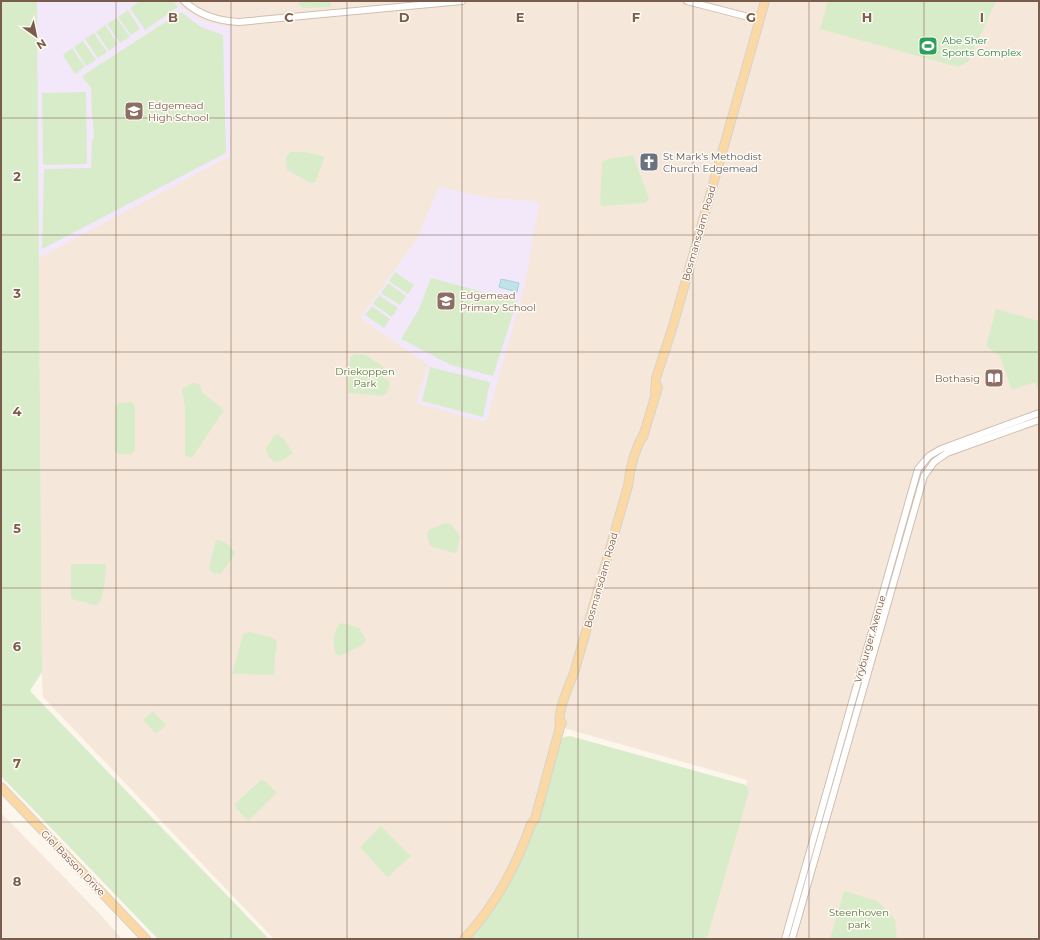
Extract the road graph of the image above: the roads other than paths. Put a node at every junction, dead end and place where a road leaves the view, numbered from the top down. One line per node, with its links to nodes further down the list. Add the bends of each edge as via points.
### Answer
1 (184, 1): 6 (street, via 202,14 229,22)
2 (384, 1): 6 (street)
3 (462, 1): 6 (street)
4 (687, 1): 7 (street)
5 (765, 1): 7 (main road, Bosmansdam Road)
6 (384, 8)
7 (760, 20): 12 (main road, Bosmansdam Road, via 656,378 642,446 564,700 560,727 542,798 516,863 481,920)
8 (1039, 413): 13 (street, Vryburger Avenue, via 941,449 929,456 918,470)
9 (1039, 420): 14 (street, Vryburger Avenue, via 947,453 934,462 924,476)
10 (1, 787): 11 (main road, Giel Basson Drive)
11 (146, 939)
12 (464, 939)
13 (785, 939)
14 (792, 939)

